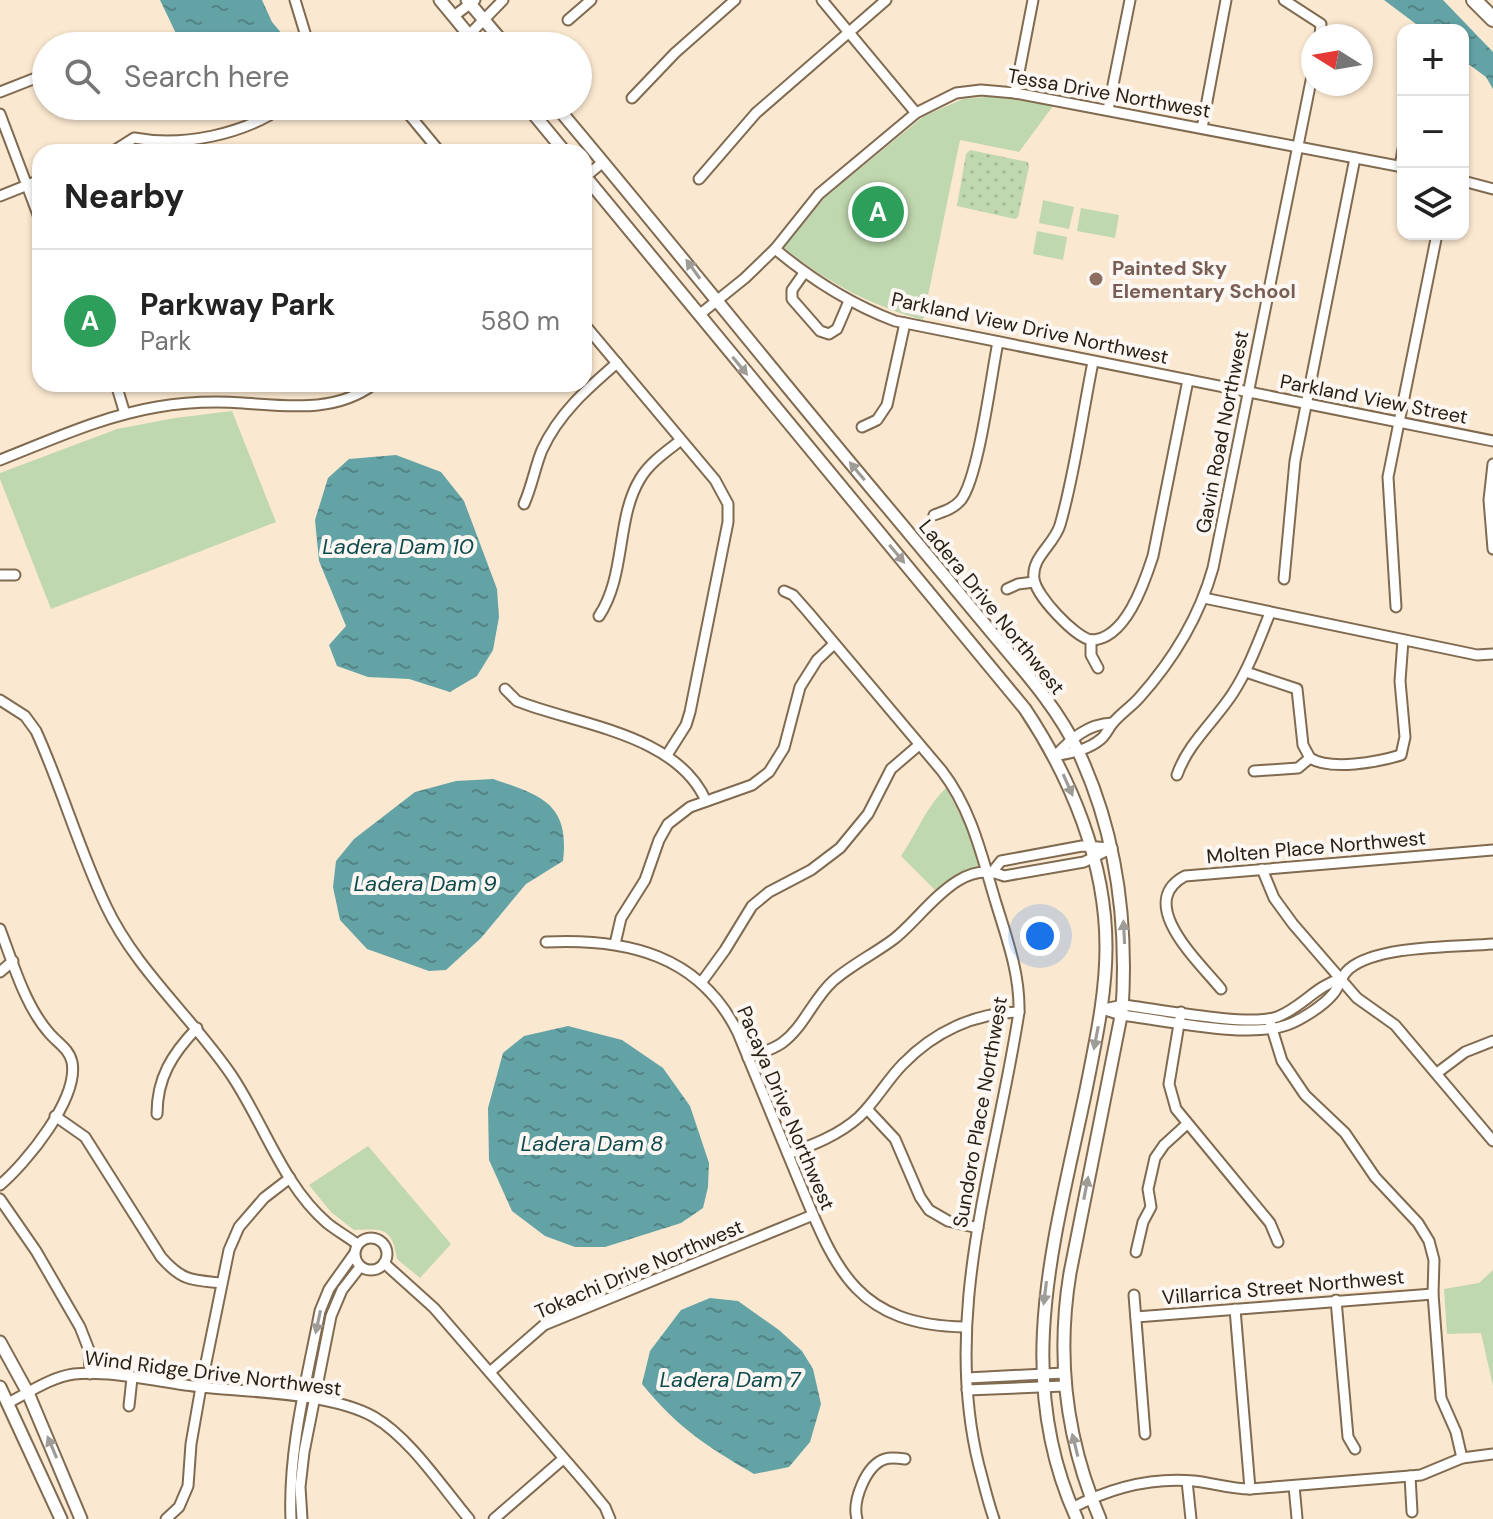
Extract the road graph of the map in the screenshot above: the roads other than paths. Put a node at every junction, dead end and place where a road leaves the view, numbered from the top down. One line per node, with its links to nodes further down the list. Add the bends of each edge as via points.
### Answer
1 (295, 0): 20 (street)
2 (440, 0): 14 (main road)
3 (503, 0): 16 (street)
4 (591, 0): 17 (street)
5 (735, 0): 28 (street)
6 (822, 0): 19 (street)
7 (886, 0): 19 (street)
8 (1033, 0): 26 (street)
9 (1130, 0): 29 (street)
10 (1226, 0): 36 (street)
11 (1284, 0): 18 (street)
12 (1474, 0): 15 (highway)
13 (471, 1): 14 (street); 16 (main road)
14 (454, 16): 21 (main road)
15 (1493, 19)
16 (483, 20): 22 (street); 23 (main road)
17 (568, 20)
18 (1321, 24)
19 (848, 31): 30 (street); 47 (street, via 756,113)
20 (305, 32)
21 (467, 32)
22 (472, 32)
23 (494, 32)
24 (32, 79): 25 (street)
25 (0, 92)
26 (1015, 93): 29 (street, Tessa Drive Northwest); 30 (street, Tessa Drive Northwest, via 956,93)
27 (1308, 96): 41 (street, Gavin Road Northwest)
28 (632, 98)
29 (1108, 110): 36 (street, Tessa Drive Northwest)
30 (916, 113): 56 (street, Tessa Drive Northwest, via 819,194)
31 (0, 114): 50 (street)
32 (256, 120): 37 (street, via 204,139 134,138)
33 (414, 120): 38 (street)
34 (539, 120): 39 (main road)
35 (568, 120): 40 (main road, Ladera Drive Northwest)
36 (1202, 128): 41 (street, Tessa Drive Northwest)
37 (125, 144)
38 (433, 144)
39 (558, 144)
40 (588, 144)
41 (1298, 146): 43 (street, Tessa Drive Northwest); 71 (street, Gavin Road Northwest)
42 (592, 149): 44 (main road, Ladera Drive Northwest)
43 (1355, 158): 45 (street, Tessa Drive Northwest); 72 (street)
44 (603, 162): 46 (street); 58 (main road, Ladera Drive Northwest, one-way to 44)
45 (1397, 166)
46 (592, 171)
47 (699, 179)
48 (32, 182): 50 (street)
49 (1469, 183): 52 (street)
50 (27, 184): 53 (street); 54 (street)
51 (592, 187): 60 (main road, Ladera Drive Northwest)
52 (1493, 189)
53 (0, 196)
54 (32, 198)
55 (1436, 240): 74 (street)
56 (775, 249): 57 (street, Parkland View Drive Northwest); 58 (street, Tessa Drive Northwest)
57 (804, 273): 59 (street, Parkland View Drive Northwest); 59 (street, via 792,299 820,331 829,334 837,329)
58 (716, 301): 60 (street, Tessa Drive Northwest); 102 (main road, Ladera Drive Northwest, one-way to 58, via 1039,688)
59 (849, 301): 61 (street, Parkland View Drive Northwest)
60 (699, 315): 106 (main road, Ladera Drive Northwest, one-way to 106, via 1025,709)
61 (905, 323): 63 (street, Parkland View Drive Northwest); 75 (street, via 887,405 877,420)
62 (592, 333): 65 (street)
63 (998, 342): 64 (street, Parkland View Drive Northwest); 81 (street, via 971,480 960,501)
64 (1093, 362): 66 (street, Parkland View Drive Northwest); 86 (street, via 1062,516 1053,541 1038,558)
65 (617, 363): 67 (street); 76 (street)
66 (1188, 380): 71 (street, Parkland View Drive Northwest); 93 (street, via 1145,579 1113,633)
67 (592, 384)
68 (118, 392): 73 (street)
69 (361, 392): 73 (street, via 304,407 209,402)
70 (583, 392): 80 (street, via 551,432)
71 (1249, 392): 72 (street, Parkland View Street); 89 (street, Gavin Road Northwest)
72 (1306, 403): 74 (street, Parkland View Street); 85 (street)
73 (125, 414): 78 (street)
74 (1399, 422): 77 (street, Parkland View Street); 90 (street, via 1387,489)
75 (862, 427)
76 (681, 440): 92 (street, via 647,469 634,490 610,600); 105 (street, via 715,480 728,504 728,522 690,712)
77 (1493, 441)
78 (0, 460)
79 (1493, 464): 82 (street)
80 (524, 504)
81 (934, 515)
82 (1493, 549)
83 (0, 575): 84 (street)
84 (15, 575)
85 (1284, 579)
86 (1034, 582): 87 (street); 93 (street, via 1076,635)
87 (1007, 589)
88 (784, 591): 95 (street, Sundoro Place Northwest)
89 (1204, 598): 91 (street); 101 (street, Gavin Road Northwest, via 1164,670)
90 (1396, 607)
91 (1270, 613): 94 (street); 98 (street)
92 (599, 616)
93 (1091, 640): 97 (street)
94 (1403, 640): 96 (street); 107 (street, via 1401,755 1333,764)
95 (834, 644): 103 (street, Sundoro Place Northwest); 110 (street, via 800,687 784,748 769,772 752,785)
96 (1493, 654)
97 (1098, 668)
98 (1246, 672): 107 (street, via 1297,689 1303,745); 109 (street, via 1183,756)
99 (505, 689): 105 (street, via 517,701)
100 (0, 700): 131 (street, via 25,716 36,731 113,919 136,956)
101 (1112, 723): 102 (street, Gavin Road Northwest, via 1096,723); 104 (street, Gavin Road Northwest, via 1103,739)
102 (1071, 739): 104 (main road, Ladera Drive Northwest); 106 (street, Gavin Road Northwest)
103 (919, 745): 116 (street, Sundoro Place Northwest, via 960,797); 124 (street, via 891,769 868,814 840,848 752,906)
104 (1078, 752): 106 (street, Gavin Road Northwest); 112 (main road, Ladera Drive Northwest)
105 (667, 755): 110 (street, via 690,775)
106 (1055, 756): 111 (main road, Ladera Drive Northwest, one-way to 111)
107 (1310, 758): 108 (street, via 1298,768)
108 (1254, 771)
109 (1177, 775)
110 (706, 801): 119 (street, via 680,814 663,833 645,880 617,926)
111 (1089, 846): 112 (street); 114 (main road, Ladera Drive Northwest); 116 (street, via 1001,861)
112 (1112, 848): 114 (street); 127 (main road, Ladera Drive Northwest, one-way to 112, via 1123,910)
113 (1493, 850): 115 (street, Molten Place Northwest)
114 (1092, 859): 116 (street, via 1004,876); 126 (main road, Ladera Drive Northwest, via 1106,946)
115 (1262, 869): 123 (street, via 1274,898); 125 (street, Molten Place Northwest, via 1185,876 1167,897 1172,928)
116 (990, 871): 128 (street, Sundoro Place Northwest, via 1015,965); 133 (street, via 944,890 897,937 830,984 788,1038)
117 (0, 929): 121 (street)
118 (546, 942): 119 (street, Pacaya Drive Northwest)
119 (615, 944): 124 (street, Pacaya Drive Northwest, via 663,959)
120 (1493, 944): 123 (street, via 1369,956)
121 (13, 961): 122 (street); 137 (street, via 32,1006 72,1063 69,1086)
122 (0, 972)
123 (1340, 979): 130 (street, via 1334,993 1311,1012 1288,1025); 134 (street, via 1395,1025)
124 (701, 983): 133 (street, Pacaya Drive Northwest, via 727,1012)
125 (1221, 989)
126 (1102, 1009): 127 (street); 164 (main road, Ladera Drive Northwest, one-way to 164, via 1047,1276)
127 (1122, 1010): 129 (street); 163 (main road, Ladera Drive Northwest, one-way to 127, via 1066,1295)
128 (1019, 1012): 135 (street, via 981,1015 955,1027 903,1064); 145 (street, Sundoro Place Northwest)
129 (1180, 1017): 130 (street, via 1249,1031); 138 (street, via 1169,1084)
130 (1270, 1024): 152 (street, via 1282,1061 1305,1095 1345,1133 1429,1241)
131 (197, 1028): 136 (street, via 168,1064 157,1093); 141 (street, via 233,1077)
132 (1493, 1041): 134 (street, via 1465,1052)
133 (748, 1058): 140 (street, Pacaya Drive Northwest)
134 (1437, 1073): 139 (street)
135 (867, 1109): 140 (street, via 825,1139); 145 (street, via 895,1139 929,1210)
136 (157, 1114)
137 (55, 1116): 142 (street, via 39,1144); 151 (street, via 85,1137 175,1272)
138 (1187, 1124): 146 (street, via 1270,1223); 148 (street, via 1155,1158 1148,1189 1151,1207)
139 (1493, 1141)
140 (788, 1154): 144 (street, Pacaya Drive Northwest)
141 (290, 1178): 147 (street); 151 (street, via 239,1227)
142 (0, 1185)
143 (0, 1199): 160 (street, via 80,1327 89,1350)
144 (813, 1215): 157 (street, Pacaya Drive Northwest, via 839,1270 864,1296 910,1321); 159 (street, Tokachi Drive Northwest, via 544,1325)
145 (978, 1228): 157 (street, Sundoro Place Northwest)
146 (1278, 1242)
147 (356, 1249): 149 (street, via 369,1237 381,1241 387,1250); 150 (street); 169 (street, one-way to 169, via 320,1311)
148 (1136, 1252)
149 (384, 1263): 150 (street, via 375,1269); 159 (street, via 418,1291)
150 (360, 1267): 169 (street, via 331,1316)
151 (221, 1283): 166 (street)
152 (1433, 1294): 154 (street, Villarrica Street Northwest); 175 (street, via 1441,1398)
153 (1134, 1295): 156 (street)
154 (1336, 1300): 155 (street, Villarrica Street Northwest); 173 (street, via 1348,1437)
155 (1235, 1309): 156 (street, Villarrica Street Northwest); 181 (street)
156 (1136, 1317): 172 (street)
157 (965, 1327): 162 (street, Sundoro Place Northwest)
158 (0, 1342): 168 (main road)
159 (490, 1372): 176 (street)
160 (90, 1374): 161 (street, Wind Ridge Drive Northwest); 168 (street, Wind Ridge Drive Northwest, via 59,1377)
161 (132, 1378): 166 (street, Wind Ridge Drive Northwest); 171 (street)
162 (967, 1378): 164 (street); 167 (street, Sundoro Place Northwest)
163 (1064, 1379): 164 (street); 182 (main road, Ladera Drive Northwest, one-way to 163, via 1071,1430)
164 (1044, 1380): 167 (street); 184 (main road, Ladera Drive Northwest, via 1056,1462)
165 (0, 1387): 170 (main road)
166 (201, 1387): 169 (street, Wind Ridge Drive Northwest); 188 (street, via 188,1486 179,1507)
167 (967, 1390): 195 (street, Sundoro Place Northwest, via 975,1450)
168 (28, 1393): 170 (street, Wind Ridge Drive Northwest); 187 (main road, one-way to 168)
169 (309, 1400): 189 (street, via 290,1487); 190 (street); 191 (street, Wind Ridge Drive Northwest, via 355,1408 385,1425)
170 (8, 1403): 186 (main road)
171 (129, 1406)
172 (1145, 1434)
173 (1355, 1449)
174 (1493, 1454): 175 (street)
175 (1462, 1458): 178 (street)
176 (563, 1459): 192 (street); 193 (street)
177 (905, 1459): 194 (street, via 877,1463 857,1493)
178 (1410, 1476): 180 (street); 183 (street)
179 (1187, 1481): 181 (street); 182 (street, via 1121,1486); 197 (street)
180 (1294, 1486): 181 (street); 185 (street)
181 (1250, 1489)
182 (1091, 1498): 184 (street); 196 (main road, Ladera Drive Northwest)
183 (1412, 1512)
184 (1074, 1514)
185 (1297, 1518)
186 (61, 1519)
187 (81, 1519)
188 (166, 1519)
189 (291, 1519)
190 (302, 1519)
191 (469, 1519)
192 (494, 1519)
193 (610, 1519)
194 (857, 1519)
195 (994, 1519)
196 (1100, 1519)
197 (1191, 1519)

